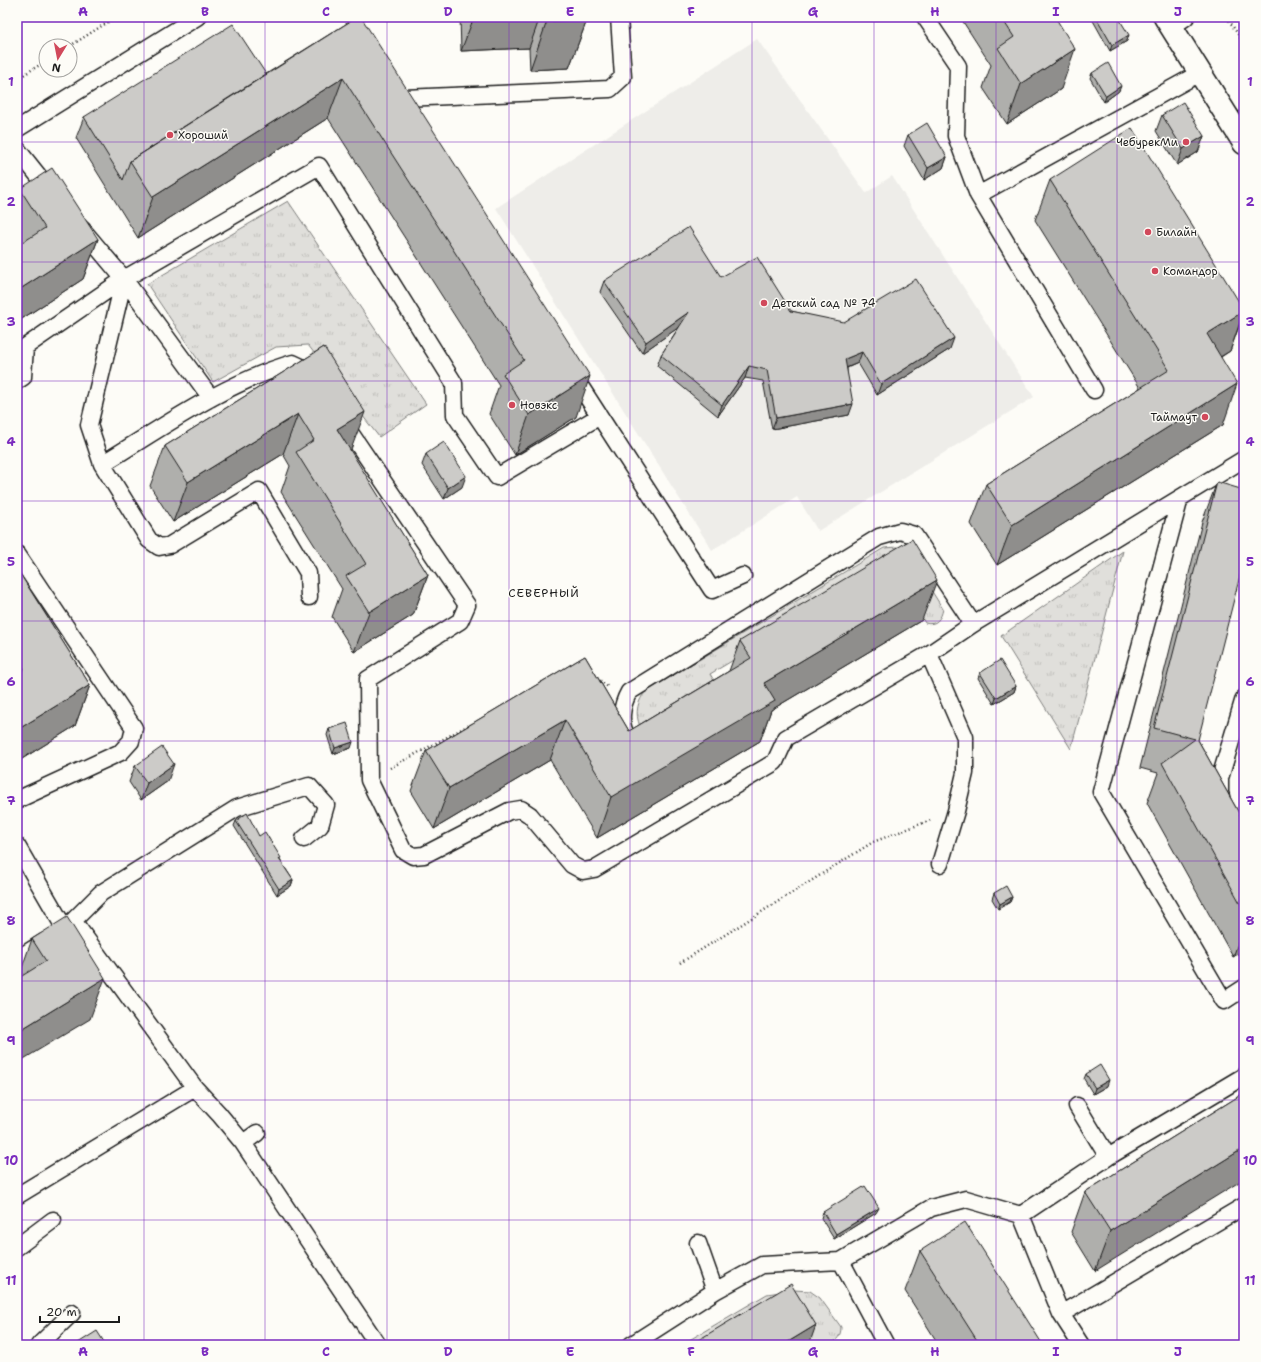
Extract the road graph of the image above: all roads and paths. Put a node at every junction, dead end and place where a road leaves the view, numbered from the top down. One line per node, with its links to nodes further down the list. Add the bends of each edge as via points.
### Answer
1 (116, 17): 7 (path)
2 (197, 17): 13 (lane)
3 (619, 17): 12 (lane, via 623,76 610,89)
4 (925, 17): 16 (lane, via 958,66 956,136)
5 (1227, 17): 8 (path)
6 (1174, 20): 10 (street)
7 (78, 41)
8 (1244, 44)
9 (38, 66): 11 (path)
10 (1200, 73): 14 (street); 16 (lane)
11 (17, 79)
12 (404, 98)
13 (17, 129)
14 (1244, 143)
15 (19, 157): 17 (lane)
16 (978, 195): 21 (lane)
17 (124, 279): 19 (lane, via 25,347 23,377); 22 (lane); 24 (lane, via 319,166 454,383 454,415 497,477); 26 (lane, via 89,425)
18 (565, 362): 24 (lane)
19 (17, 381)
20 (321, 390): 22 (lane, via 308,370 293,363)
21 (1094, 390)
22 (211, 398): 26 (lane)
23 (334, 409): 38 (lane, via 466,605 460,621 368,679)
24 (598, 417): 29 (lane, via 712,590)
25 (1244, 458): 27 (lane)
26 (102, 464): 30 (lane, via 148,540 159,547 170,545 259,492 308,573)
27 (1180, 498): 31 (lane); 48 (lane, via 1101,792 1224,1001)
28 (17, 554): 39 (lane, via 134,728 131,741 121,752)
29 (743, 576)
30 (309, 598)
31 (973, 624): 32 (lane); 35 (lane, via 914,535 900,531 879,537 629,692)
32 (929, 654): 38 (lane, via 786,738 776,762 594,869 583,871 572,865 530,815 521,809 509,811 424,855 413,856 403,850); 40 (lane, via 965,737 965,773)
33 (595, 676): 35 (path)
34 (1244, 698): 41 (lane, via 1220,778 1220,792)
35 (624, 700): 37 (lane, via 621,721)
36 (473, 723): 38 (path)
37 (632, 746)
38 (369, 780)
39 (17, 800)
40 (956, 811): 44 (lane); 47 (path, via 873,842)
41 (1226, 813)
42 (304, 839): 45 (lane, via 320,826 326,806 309,786 237,808 101,892)
43 (17, 846): 45 (lane)
44 (940, 864)
45 (69, 926): 46 (lane); 50 (lane)
46 (17, 959)
47 (680, 963)
48 (1244, 988)
49 (1244, 1076): 54 (lane)
50 (194, 1088): 53 (lane); 55 (lane)
51 (1076, 1106): 54 (lane)
52 (257, 1133): 53 (lane)
53 (242, 1142): 66 (lane)
54 (1108, 1158): 57 (lane)
55 (17, 1196)
56 (1244, 1206): 64 (lane)
57 (1021, 1215): 61 (lane, via 966,1199 938,1206); 64 (lane)
58 (53, 1220): 60 (lane)
59 (698, 1243): 62 (lane)
60 (17, 1247)
61 (841, 1262): 62 (lane, via 762,1265); 68 (lane)
62 (715, 1291): 67 (lane)
63 (72, 1313): 65 (lane)
64 (1061, 1314): 69 (lane)
65 (39, 1345)
66 (378, 1345)
67 (631, 1345)
68 (886, 1345)
69 (1081, 1345)

